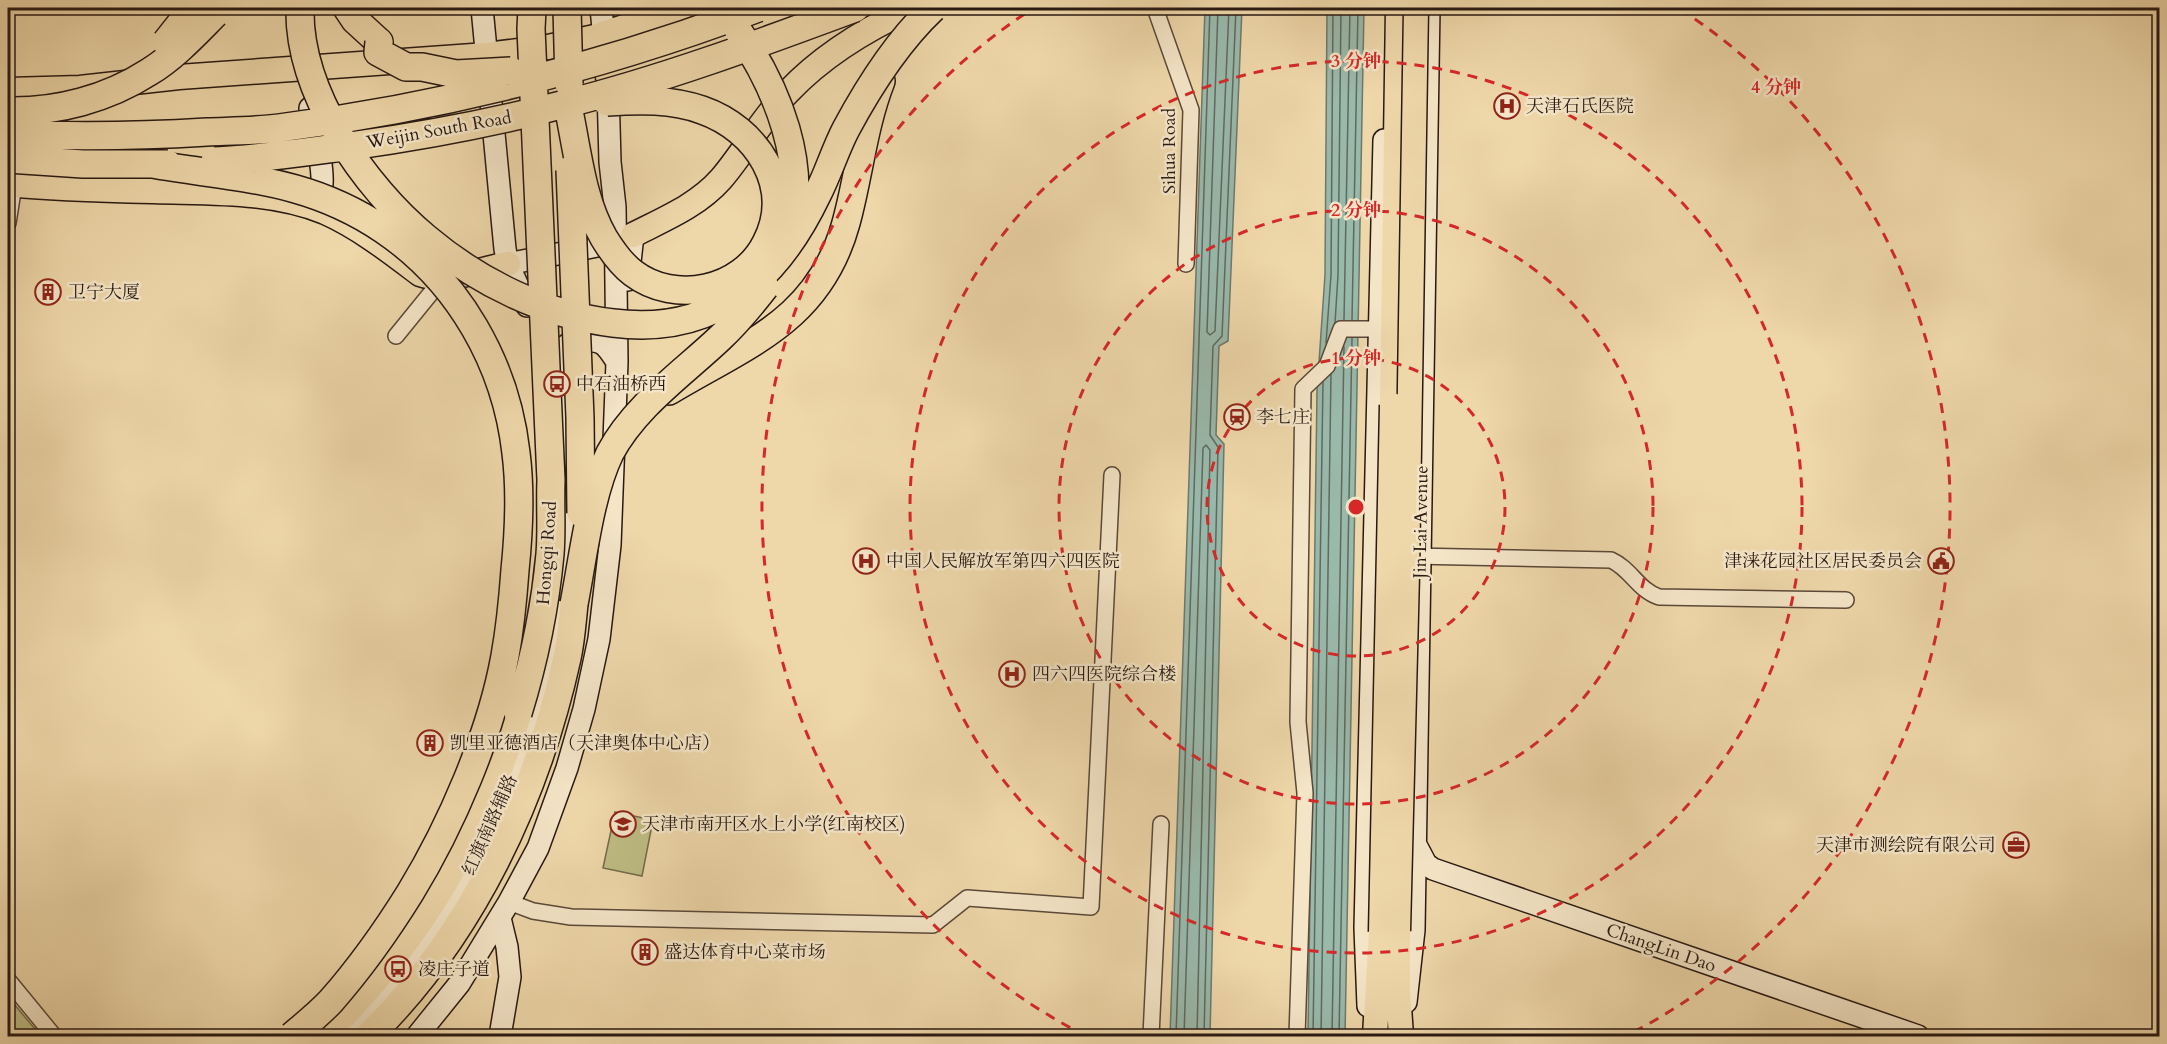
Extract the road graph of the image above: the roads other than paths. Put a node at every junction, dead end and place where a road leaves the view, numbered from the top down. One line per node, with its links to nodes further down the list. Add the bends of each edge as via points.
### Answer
1 (193, 8): 26 (highway, bridge, via 161,48)
2 (221, 8): 26 (highway, bridge, via 163,62)
3 (300, 8): 23 (highway, bridge, via 306,55 320,99 356,161 402,217 438,248 494,284 556,311 626,325 657,325 693,317 737,297 755,284 780,258 802,224 845,131)
4 (347, 8): 22 (highway, bridge, via 379,42 378,52 406,67 474,74)
5 (482, 8): 21 (street, 红旗南路辅路)
6 (567, 8): 27 (highway, Hongqi Road, bridge)
7 (601, 8): 22 (street)
8 (688, 8): 22 (highway)
9 (722, 8): 43 (highway, bridge, via 765,75 787,129 794,183 792,224 773,274 753,303)
10 (758, 8): 22 (highway, Weijin South Road, bridge)
11 (815, 8): 22 (main road, via 716,43)
12 (855, 8): 27 (highway, Weijin South Road, bridge)
13 (912, 8): 35 (main road, via 855,37 806,73 706,193 685,208)
14 (933, 8): 23 (highway, bridge)
15 (1155, 8): 37 (street, Sihua Road, via 1191,110)
16 (1387, 8): 39 (street)
17 (1398, 8): 56 (main road, bridge)
18 (1416, 8): 56 (main road, bridge, via 1407,573)
19 (1429, 8): 46 (street, Jin Lai Avenue)
20 (530, 15): 53 (highway, Hongqi Road, bridge, via 549,412 550,552 539,632 518,713 489,797)
21 (487, 55): 22 (main road, via 548,47); 24 (main road); 36 (street, 红旗南路辅路)
22 (603, 57): 29 (highway, Weijin South Road, bridge, via 512,85 433,103 278,128 144,135); 35 (street, via 612,189)
23 (887, 63): 43 (highway, bridge, via 865,129 846,225 833,259 812,294 767,334)
24 (289, 69): 25 (main road, via 80,88); 33 (street, via 303,84 321,168 321,193 315,201)
25 (8, 90)
26 (112, 91): 28 (highway, bridge, via 62,107)
27 (566, 110): 27 (highway, bridge, via 644,101 674,103 703,110 735,128 760,152 774,181 774,222 759,255 735,276 703,290 673,290 633,274 612,250 597,224); 31 (highway, Weijin South Road, bridge, via 269,157); 50 (highway, Hongqi Road, bridge, via 582,499)
28 (8, 111)
29 (8, 134)
30 (8, 159): 31 (highway, Weijin South Road, bridge)
31 (152, 164): 58 (highway, bridge, via 242,176 304,191 347,209 402,243 438,276 473,325 502,387 513,430 519,480 516,556 505,659 489,716 468,775 423,869 387,927)
32 (11, 185): 33 (main road, via 218,192); 34 (street)
33 (301, 204): 38 (main road, via 355,229)
34 (8, 223)
35 (623, 238): 36 (street); 41 (street, via 624,315 616,336)
36 (508, 264): 38 (main road, via 430,277); 42 (street, 红旗南路辅路)
37 (1186, 264)
38 (427, 281): 40 (street)
39 (1375, 329): 45 (street); 68 (street, via 1341,329 1327,366 1303,389 1298,722 1305,793)
40 (396, 336)
41 (617, 362): 42 (street, via 604,344 591,340 564,347); 48 (street)
42 (560, 363): 47 (street, 红旗南路辅路, via 565,453)
43 (652, 401): 50 (highway, bridge, via 624,432 603,471)
44 (1112, 475): 55 (street, via 1091,907 967,898 933,926 571,917 533,911)
45 (1373, 556): 46 (street); 69 (street, via 1365,928 1367,995)
46 (1420, 556): 49 (street, via 1611,560 1620,564 1643,589 1659,597); 52 (street, Jin Lai Avenue)
47 (564, 564): 48 (street); 62 (street, 红旗南路辅路, via 556,629 539,696 510,785 486,841 432,936 376,1004)
48 (608, 569): 55 (street, via 599,639 578,729 538,848)
49 (1846, 600)
50 (574, 604): 63 (highway, Hongqi Road, via 552,718 508,835 472,903 437,955)
51 (1161, 824): 67 (street)
52 (1416, 845): 54 (street, Jin Lai Avenue); 72 (street, ChangLin Dao, via 1433,869)
53 (433, 903): 58 (highway, bridge); 61 (highway, Hongqi Road, via 383,970)
54 (1414, 905): 70 (street, Jin Lai Avenue); 71 (street, ChangLin Dao, via 1426,884 1438,880)
55 (500, 918): 64 (street, via 459,984); 65 (street, via 497,991); 66 (street, via 510,977)
56 (1390, 932): 69 (main road); 70 (main road, Jin Lai Avenue)
57 (8, 980): 59 (street)
58 (330, 1001): 60 (highway, bridge)
59 (54, 1036)
60 (292, 1036)
61 (322, 1036)
62 (341, 1036)
63 (369, 1036)
64 (417, 1036)
65 (489, 1036)
66 (500, 1036)
67 (1151, 1036)
68 (1297, 1036)
69 (1374, 1036)
70 (1402, 1036)
71 (1891, 1036)
72 (1918, 1036)

